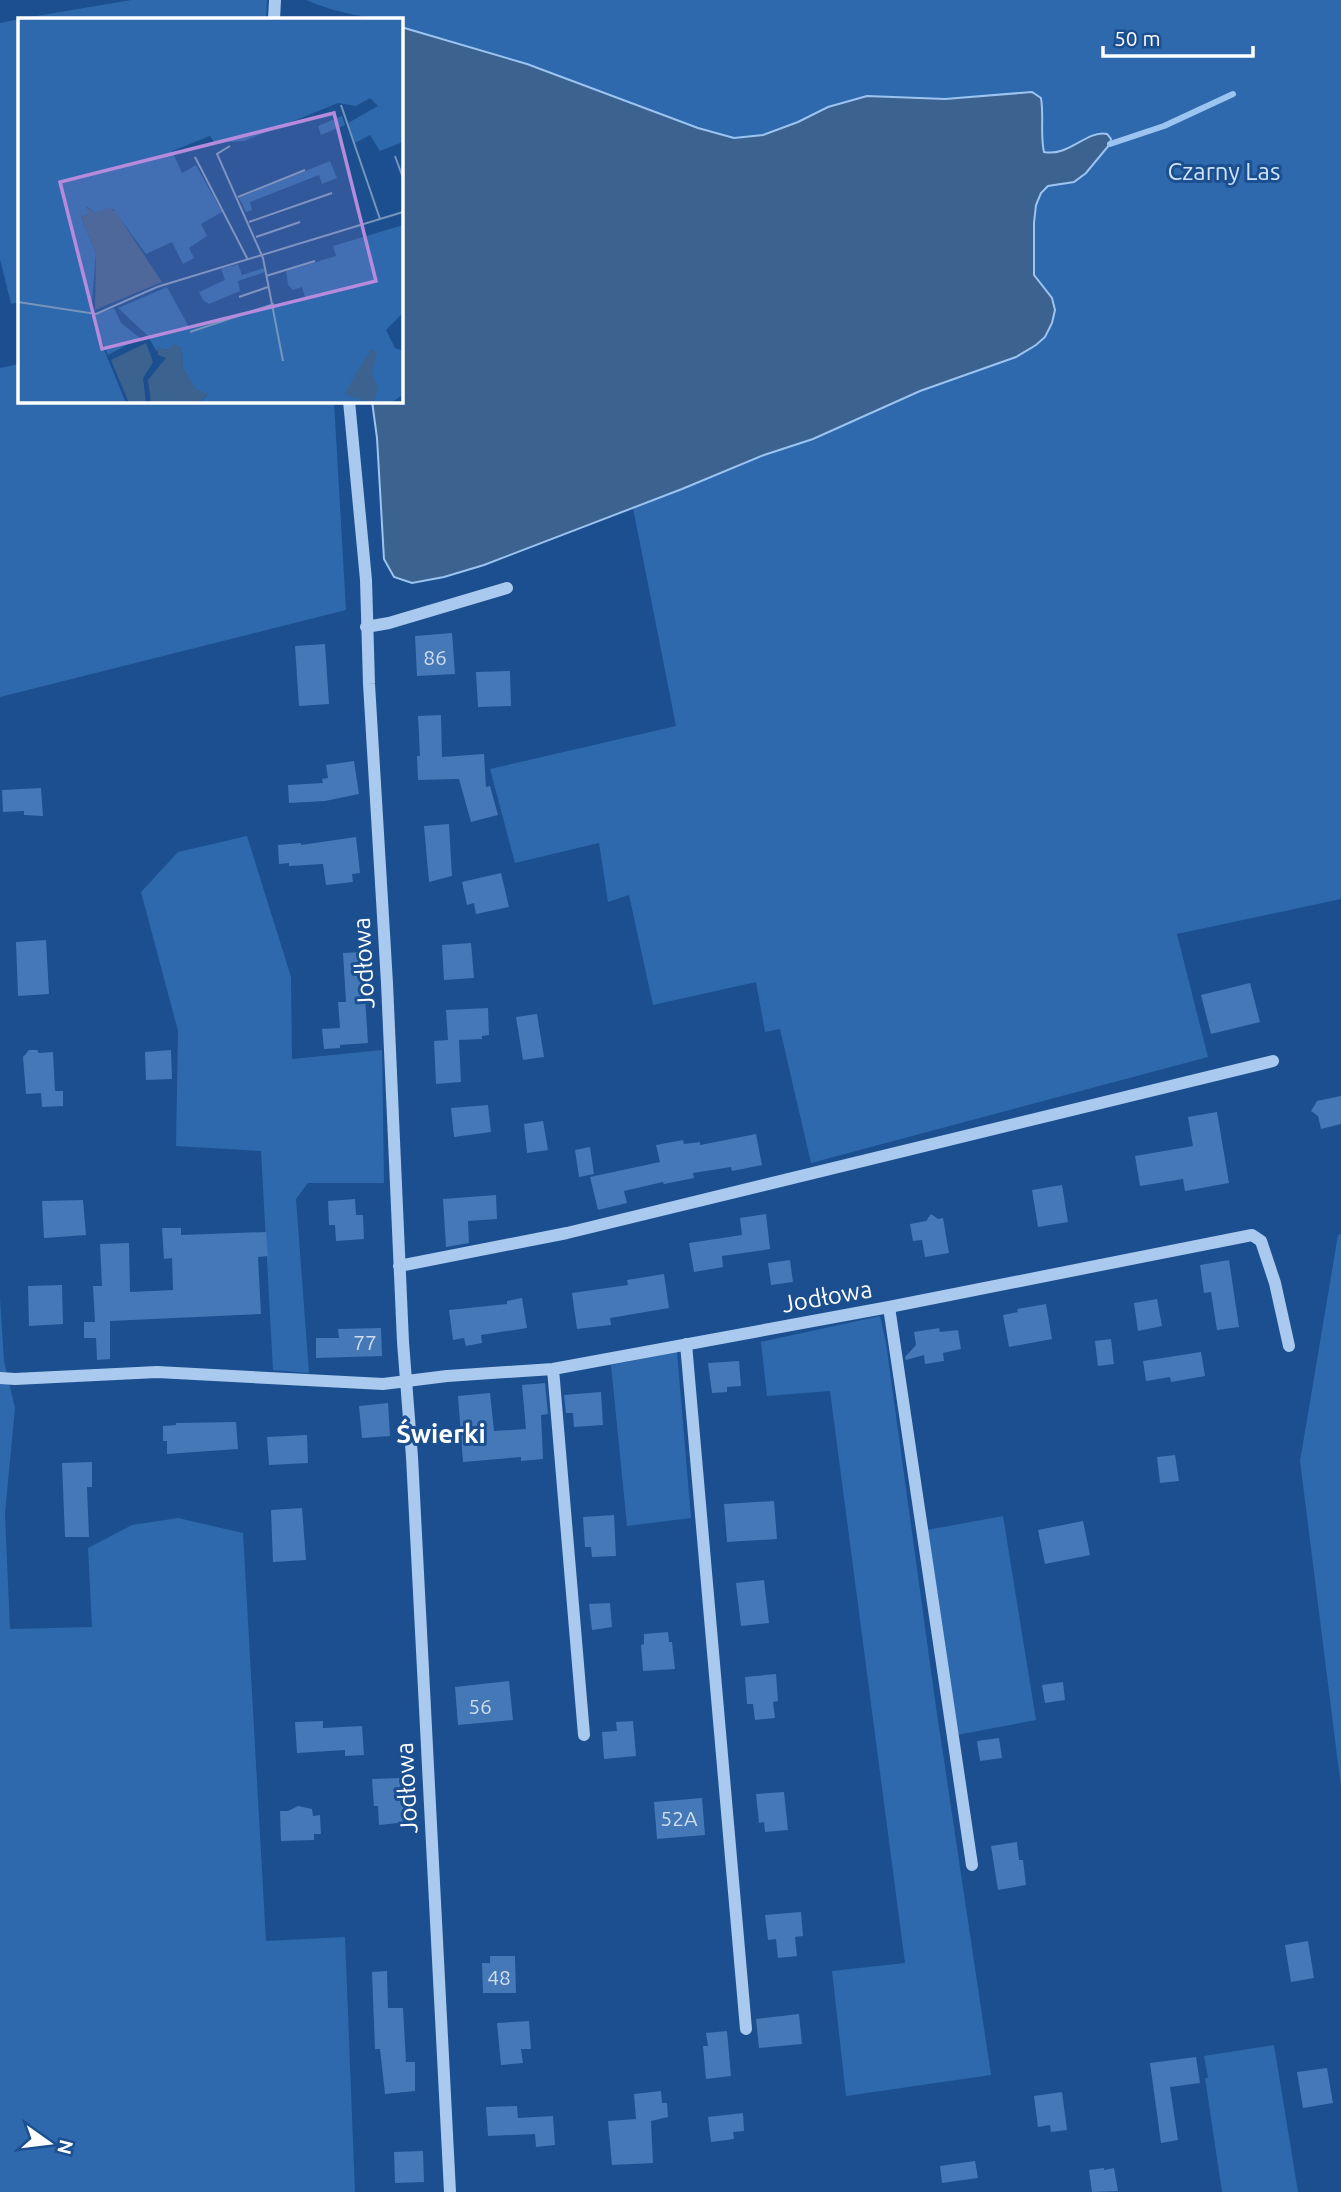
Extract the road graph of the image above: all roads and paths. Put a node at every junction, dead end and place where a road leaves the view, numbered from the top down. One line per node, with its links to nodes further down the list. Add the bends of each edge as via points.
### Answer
1 (275, 0): 2 (street)
2 (274, 18)
3 (349, 402): 5 (street, Jodłowa)
4 (507, 588): 5 (street)
5 (366, 627): 7 (street, Jodłowa)
6 (1273, 1061): 7 (street, via 580,1230)
7 (399, 1266): 13 (street, Jodłowa)
8 (889, 1307): 9 (street, Jodłowa); 10 (street, Jodłowa, via 1252,1235 1261,1241 1272,1272); 15 (street)
9 (685, 1344): 11 (street, Jodłowa); 16 (street)
10 (1289, 1346)
11 (552, 1368): 13 (street, Jodłowa); 14 (street)
12 (0, 1378): 13 (street, Jodłowa, via 157,1372 383,1384)
13 (406, 1381): 17 (street, Jodłowa)
14 (584, 1735)
15 (972, 1865)
16 (746, 2029)
17 (450, 2192)

